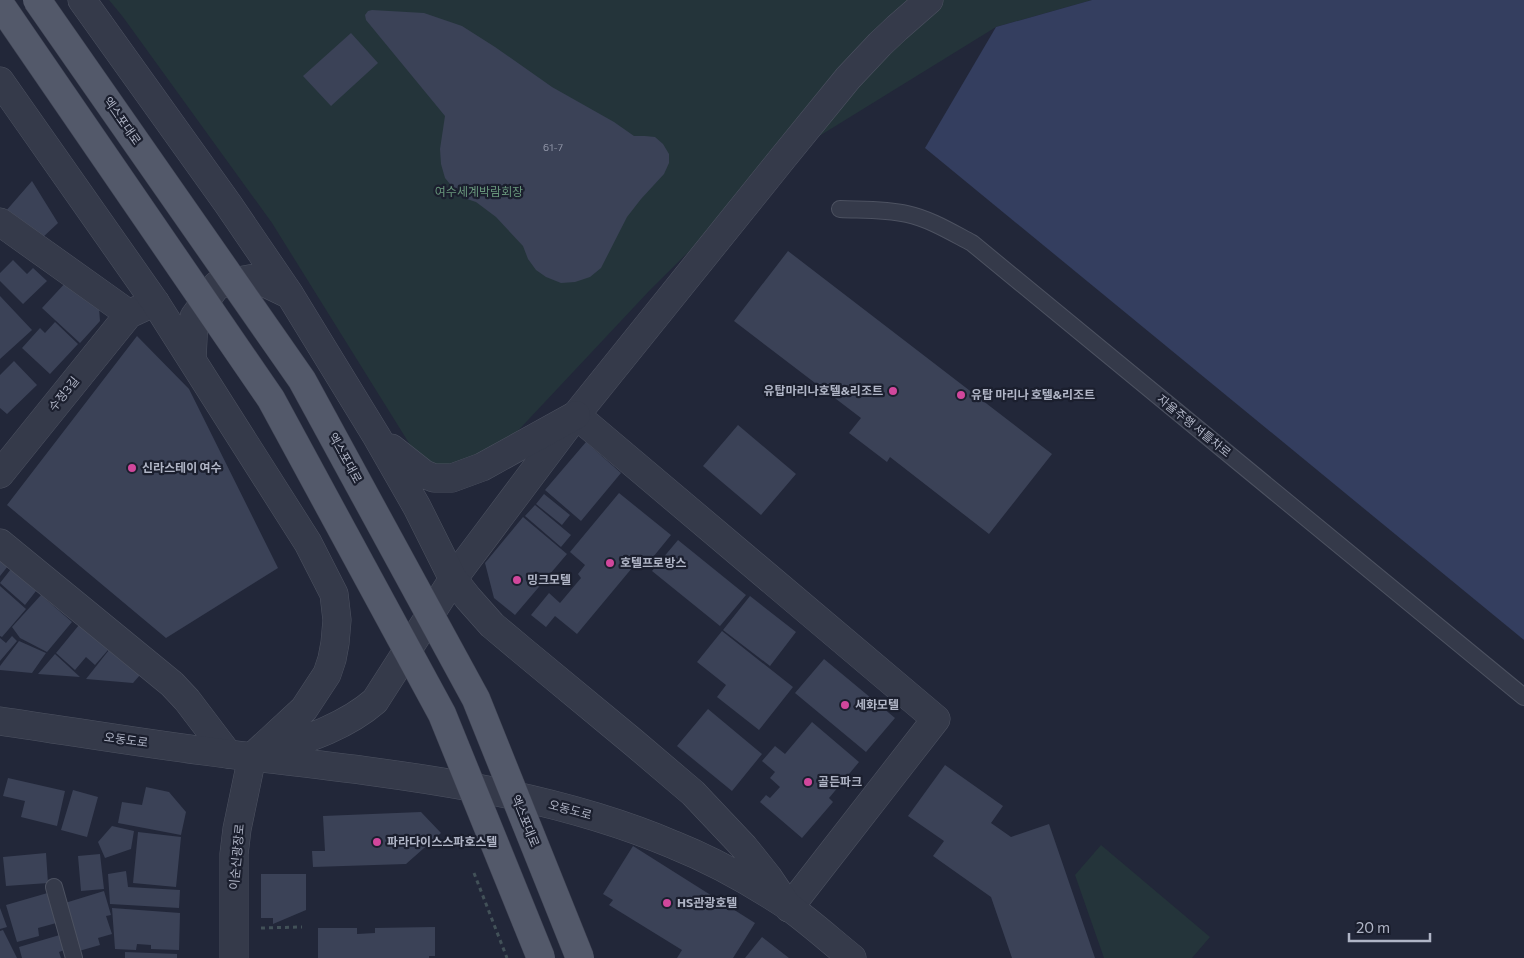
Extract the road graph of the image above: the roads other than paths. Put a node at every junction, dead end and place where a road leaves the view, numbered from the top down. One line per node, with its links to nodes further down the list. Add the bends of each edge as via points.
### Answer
1 (37, 0): 25 (main road, 엑스포대로, bridge, via 302,380 476,699)
2 (82, 0): 8 (street)
3 (929, 0): 12 (street, 오동도로, via 848,78)
4 (0, 4): 24 (main road, bridge, via 271,399 442,714)
5 (0, 80): 9 (street)
6 (840, 209): 17 (lane, 자율주행 셔틀차로, via 907,214 930,221 972,243)
7 (0, 222): 10 (street)
8 (290, 295): 11 (street, via 255,278 217,285 194,317); 13 (street)
9 (155, 302): 10 (street, 수정3길); 11 (street)
10 (129, 314): 14 (street, 수정3길)
11 (192, 360): 19 (street, via 308,543 334,594 336,606 332,659 327,674 304,710)
12 (576, 415): 13 (street, via 482,467 452,478 434,478 424,474); 16 (street, 오동도로); 21 (street, via 936,719)
13 (377, 437): 16 (street)
14 (0, 474)
15 (0, 543): 19 (street, via 172,684)
16 (453, 579): 19 (street, 오동도로, via 376,701 364,711 328,730); 21 (street, via 492,625 693,793 744,847)
17 (1524, 697)
18 (0, 721): 19 (street, 오동도로)
19 (240, 756): 21 (street, 오동도로, via 439,781 541,802 650,835 707,860); 23 (street, 이순신광장로, via 234,854)
20 (54, 887): 22 (lane)
21 (789, 908): 26 (street, 오동도로)
22 (74, 958)
23 (234, 958)
24 (541, 958)
25 (580, 958)
26 (852, 958)

